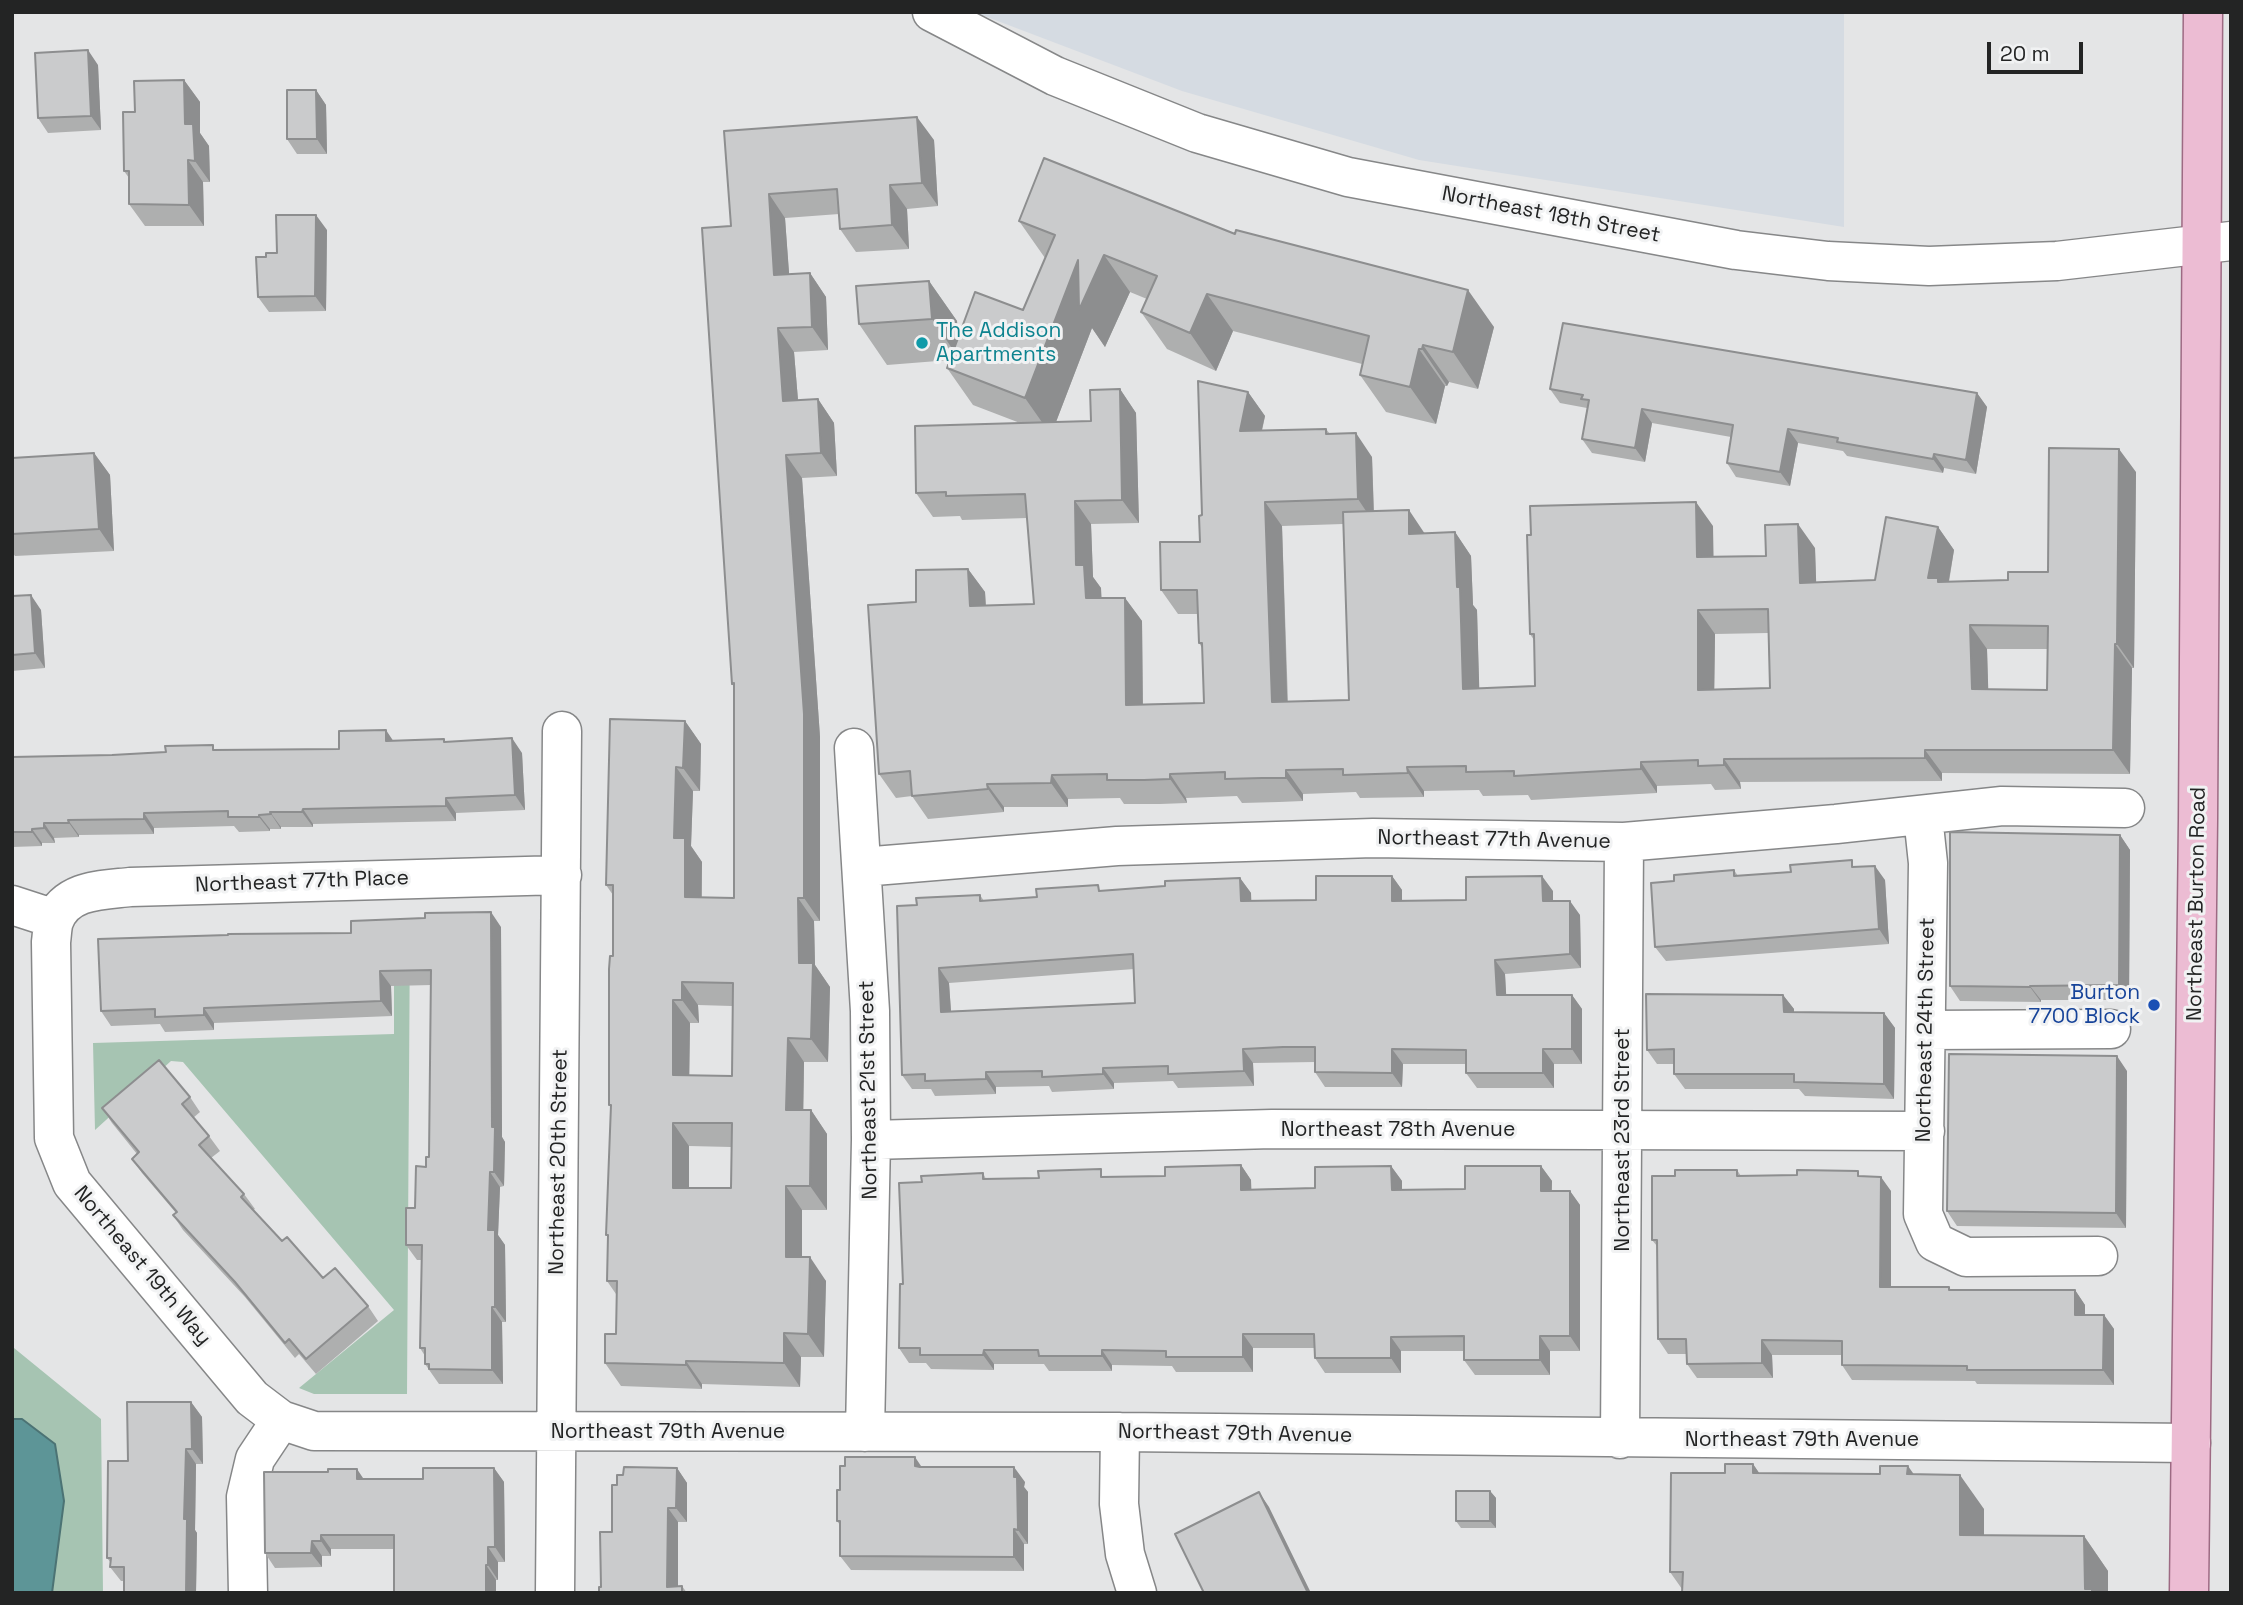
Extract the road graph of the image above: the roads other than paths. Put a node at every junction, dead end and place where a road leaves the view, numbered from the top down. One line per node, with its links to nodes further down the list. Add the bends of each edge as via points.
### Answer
1 (932, 12): 3 (street, Northeast 18th Street, via 1055,76 1197,134 1348,177 1736,250 1929,266 2057,261)
2 (2203, 12): 3 (main road, Northeast Burton Road)
3 (2216, 243): 24 (main road, Northeast Burton Road, via 2199,807)
4 (562, 731): 10 (street, Northeast 20th Street)
5 (854, 748): 9 (street, Northeast 21st Street)
6 (2125, 808): 7 (street, Northeast 77th Avenue, via 2002,806)
7 (1923, 816): 8 (street, Northeast 77th Avenue); 14 (street, Northeast 24th Street, via 1928,863)
8 (1624, 842): 9 (street, Northeast 77th Avenue, via 1373,838 1117,846); 15 (street, Northeast 23rd Street)
9 (862, 867): 17 (street, Northeast 21st Street)
10 (562, 875): 12 (street, Northeast 77th Place, via 89,891 70,900); 20 (street, Northeast 20th Street)
11 (12, 905): 12 (street)
12 (55, 919): 19 (street, Northeast 19th Way, via 51,942 54,1138 72,1183 253,1398)
13 (2111, 1029): 14 (street)
14 (1927, 1030): 16 (street, Northeast 24th Street)
15 (1623, 1131): 16 (street, Northeast 78th Avenue); 17 (street, Northeast 78th Avenue, via 1272,1129); 23 (street, Northeast 23rd Street)
16 (1925, 1131): 18 (street, Northeast 24th Street, via 1923,1214 1935,1242 1966,1258)
17 (871, 1140): 21 (street, Northeast 21st Street)
18 (2098, 1256)
19 (281, 1420): 20 (street, Northeast 79th Avenue, via 314,1431); 25 (street, via 255,1460 246,1497)
20 (556, 1432): 21 (street, Northeast 79th Avenue); 26 (street, Northeast 20th Street)
21 (865, 1432): 22 (street, Northeast 79th Avenue)
22 (1121, 1432): 23 (street, Northeast 79th Avenue); 27 (street, via 1119,1504 1125,1554)
23 (1620, 1439): 24 (street, Northeast 79th Avenue)
24 (2191, 1443): 28 (main road, Northeast Burton Road)
25 (248, 1593)
26 (555, 1593)
27 (1137, 1593)
28 (2189, 1593)

